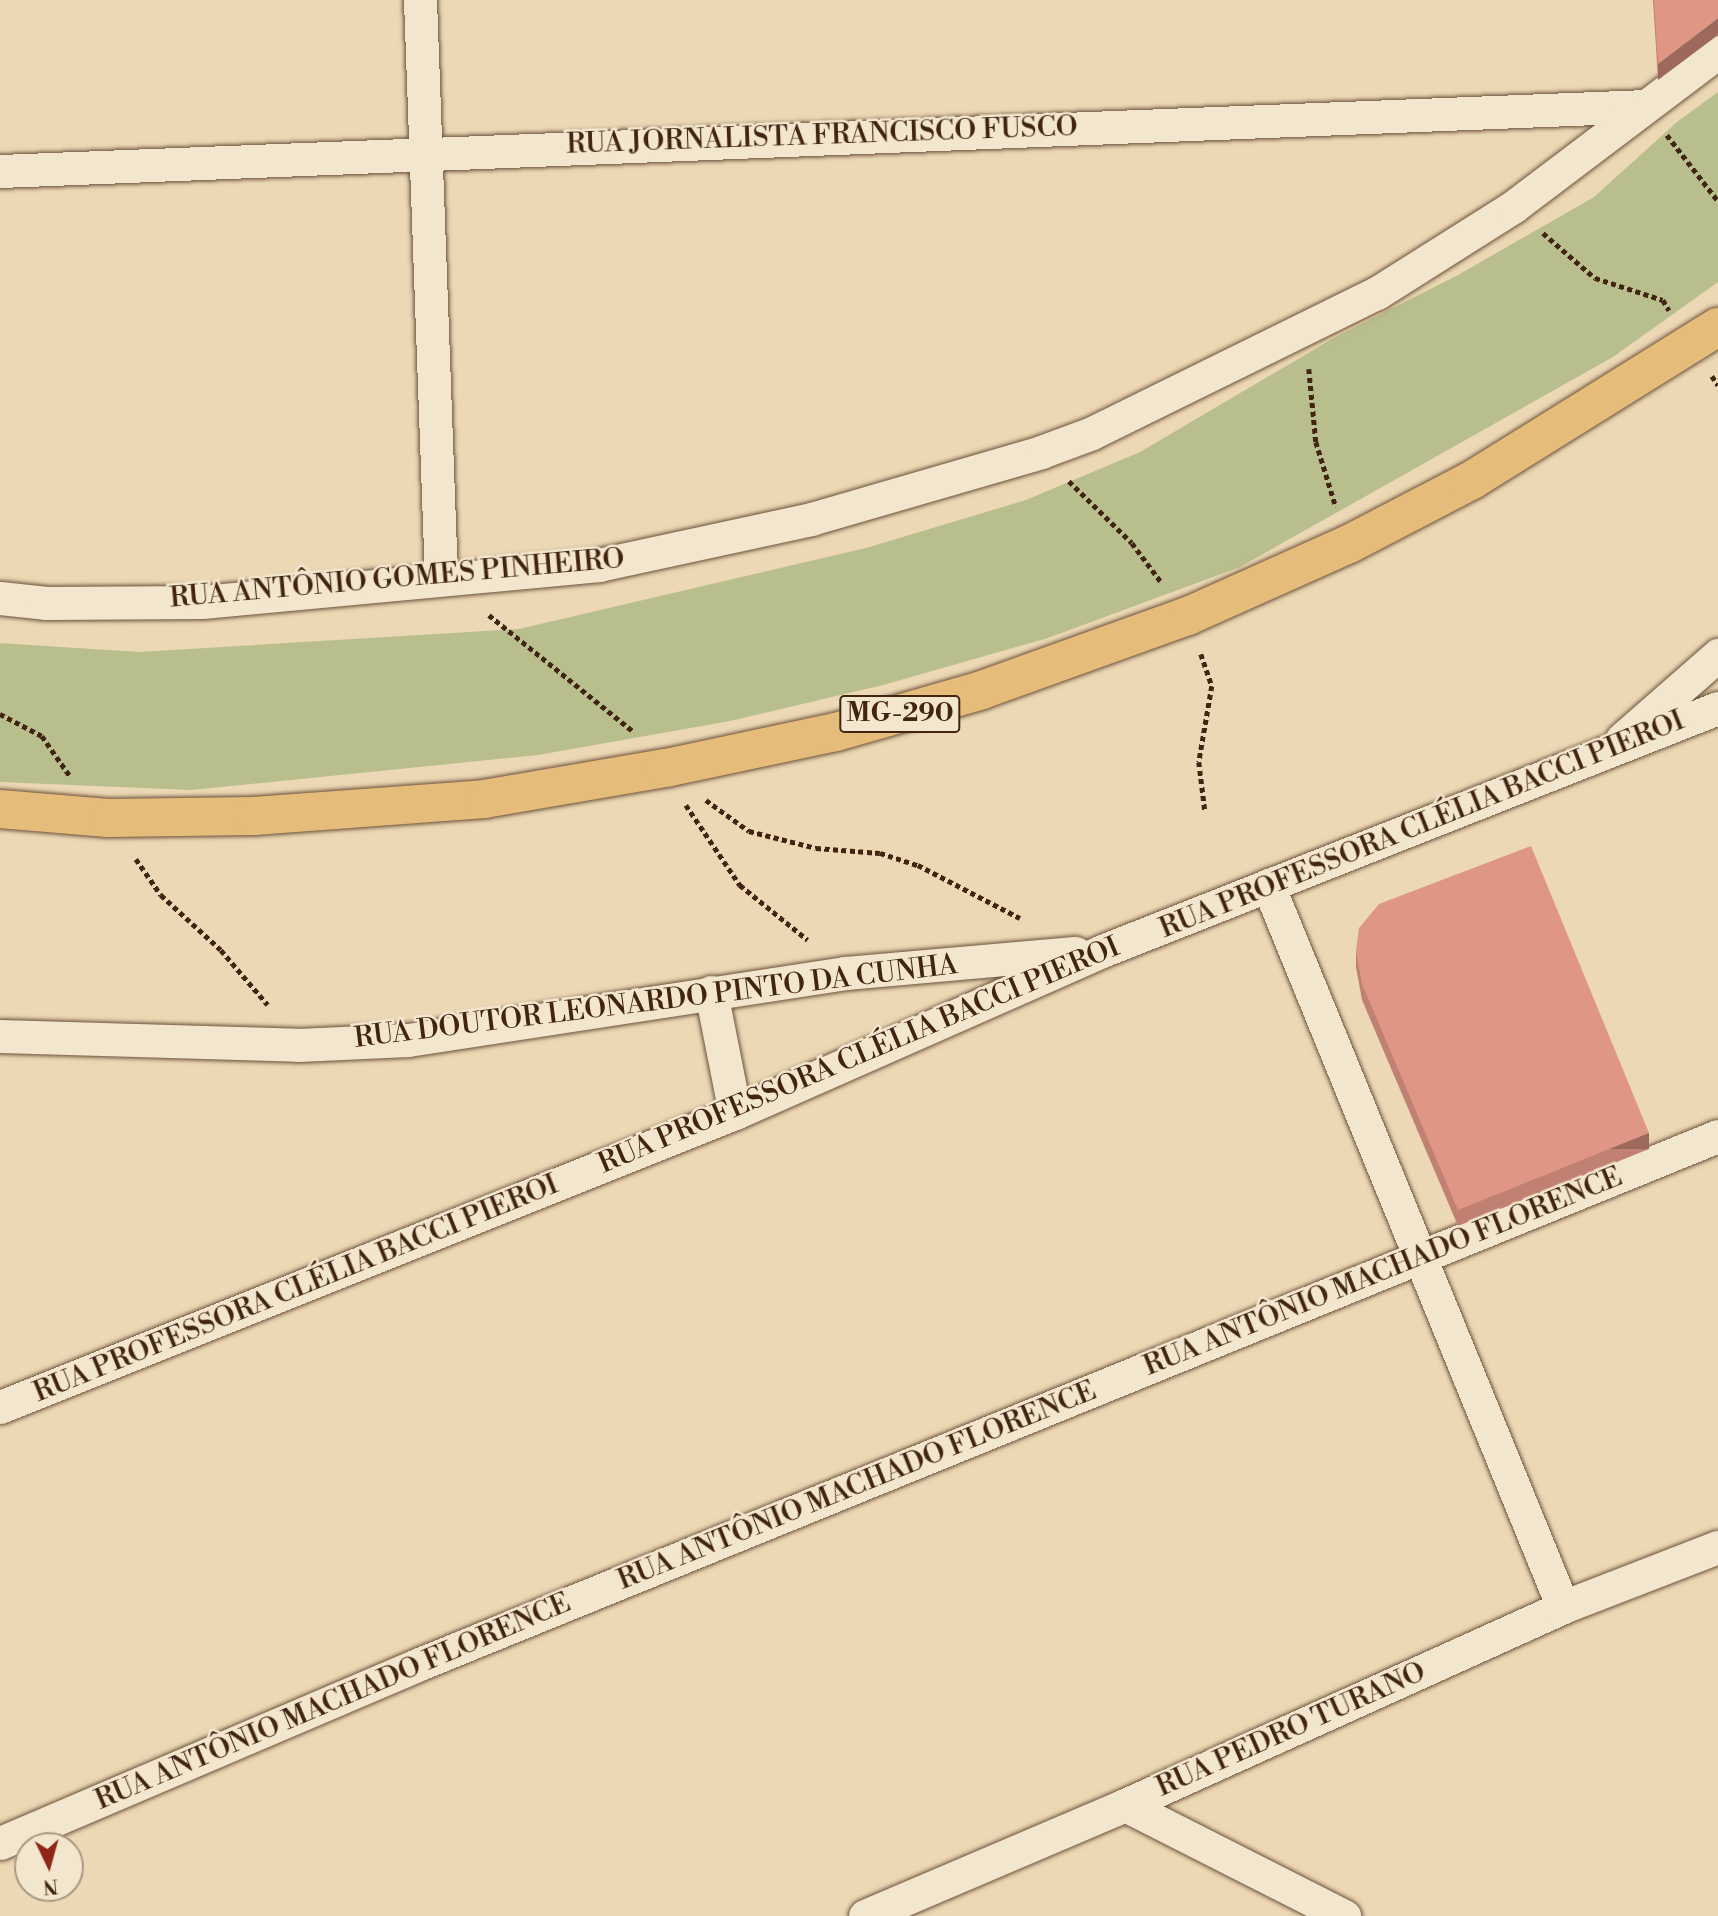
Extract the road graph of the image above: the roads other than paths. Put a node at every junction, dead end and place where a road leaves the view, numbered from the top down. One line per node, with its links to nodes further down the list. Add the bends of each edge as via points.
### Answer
1 (420, 0): 4 (street)
2 (1718, 52): 3 (street, RUA ANTÔNIO GOMES PINHEIRO)
3 (1644, 106): 4 (street, RUA JORNALISTA FRANCISCO FUSCO); 7 (street, RUA ANTÔNIO GOMES PINHEIRO, via 1513,207 1377,293 1091,433 811,519 612,562)
4 (427, 151): 5 (street, RUA JORNALISTA FRANCISCO FUSCO); 7 (street)
5 (0, 172)
6 (1705, 336): 12 (highway, MG-290, via 1472,480 1349,544 1188,617 982,690 836,732 666,768 484,799 254,816 108,818)
7 (441, 579): 8 (street, RUA ANTÔNIO GOMES PINHEIRO, via 202,602 47,603)
8 (0, 597)
9 (1718, 655): 11 (street)
10 (1718, 708): 11 (street, RUA PROFESSORA CLÉLIA BACCI PIEROI)
11 (1602, 756): 13 (street, RUA PROFESSORA CLÉLIA BACCI PIEROI)
12 (0, 808)
13 (1268, 885): 14 (street, RUA PROFESSORA CLÉLIA BACCI PIEROI); 19 (street)
14 (1102, 951): 15 (street, RUA DOUTOR LEONARDO PINTO DA CUNHA, via 845,973); 17 (street, RUA PROFESSORA CLÉLIA BACCI PIEROI)
15 (711, 992): 16 (street, RUA DOUTOR LEONARDO PINTO DA CUNHA, via 408,1040 298,1045); 17 (street)
16 (0, 1036)
17 (736, 1113): 20 (street, RUA PROFESSORA CLÉLIA BACCI PIEROI)
18 (1718, 1136): 19 (street, RUA ANTÔNIO MACHADO FLORENCE)
19 (1419, 1258): 22 (street); 24 (street, RUA ANTÔNIO MACHADO FLORENCE, via 417,1665)
20 (0, 1407)
21 (1718, 1547): 22 (street, RUA PEDRO TURANO)
22 (1563, 1607): 23 (street, RUA PEDRO TURANO)
23 (1125, 1805): 25 (street, RUA PEDRO TURANO); 26 (street)
24 (0, 1843)
25 (865, 1916)
26 (1344, 1916)

